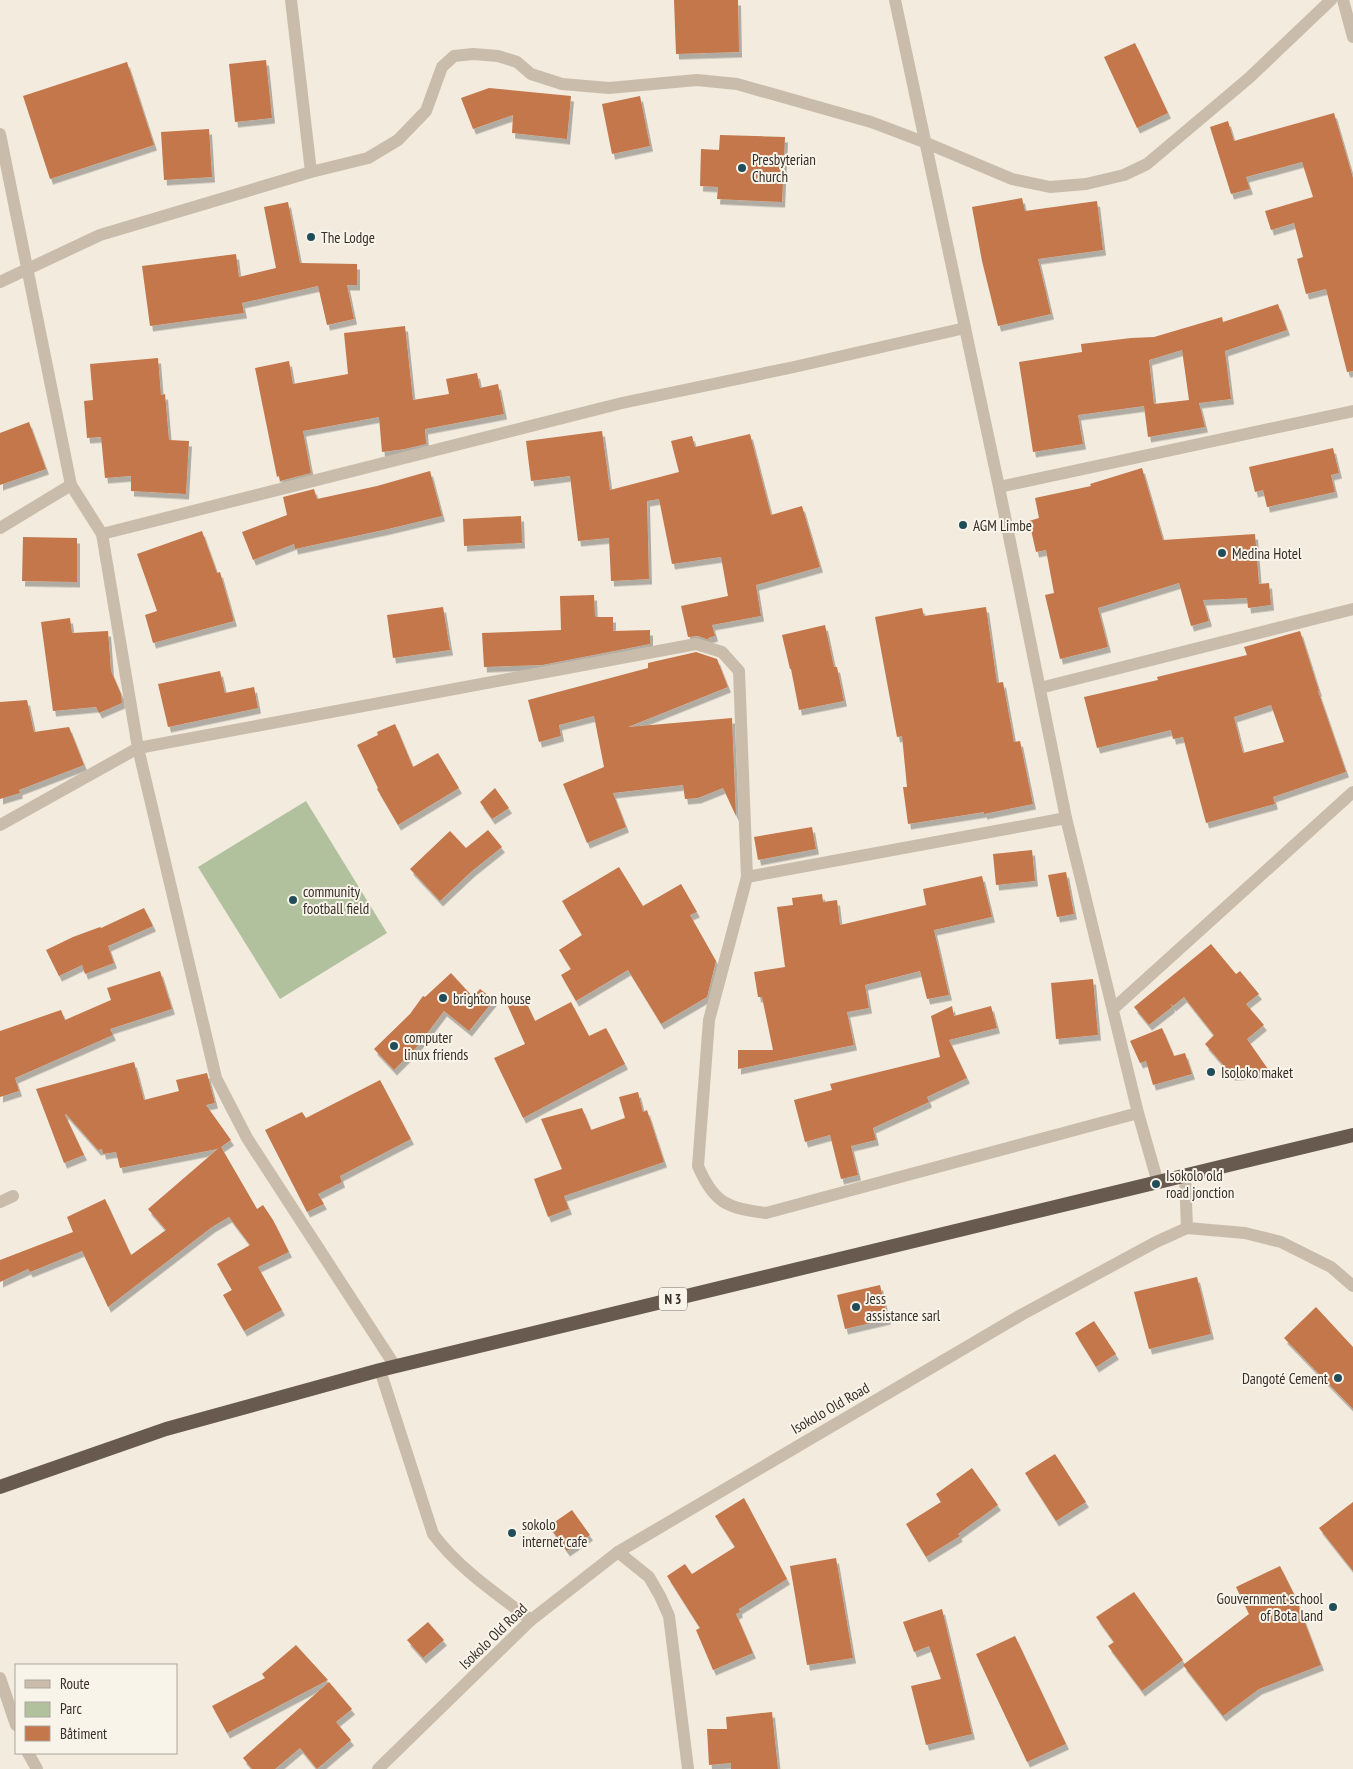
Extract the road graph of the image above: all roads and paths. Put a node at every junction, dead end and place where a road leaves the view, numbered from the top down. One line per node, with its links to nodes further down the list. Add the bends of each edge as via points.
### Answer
1 (290, 0): 8 (street)
2 (895, 0): 7 (street)
3 (1331, 0): 7 (street, via 1249,78 1147,164 1124,176 1050,187 1012,180)
4 (1343, 0): 5 (street)
5 (1353, 37)
6 (0, 134): 9 (street)
7 (924, 142): 8 (street, via 871,122 737,84 697,80 609,88 562,84 531,74 517,62 498,56 473,54 454,56 442,67 426,110 398,140 368,158); 11 (street)
8 (311, 172): 9 (street, via 100,235)
9 (26, 269): 10 (street); 13 (street)
10 (0, 282)
11 (965, 328): 14 (street); 16 (street, via 622,403)
12 (1353, 411): 14 (street)
13 (71, 485): 15 (street); 16 (street)
14 (999, 486): 18 (street)
15 (0, 528)
16 (102, 534): 19 (street)
17 (1353, 609): 18 (street)
18 (1040, 688): 21 (street)
19 (138, 748): 22 (street); 23 (street, via 696,644 722,652 739,671); 33 (street, via 216,1078 247,1138)
20 (1353, 792): 24 (street)
21 (1066, 818): 23 (street); 24 (street)
22 (0, 825)
23 (747, 877): 25 (street, via 709,1020 698,1166 705,1183 720,1201 739,1210 766,1214)
24 (1112, 1009): 25 (street)
25 (1138, 1113): 28 (street)
26 (1353, 1135): 27 (highway, N 3)
27 (1185, 1176): 28 (highway, N 3); 31 (street)
28 (1158, 1183): 33 (highway, N 3)
29 (13, 1196): 30 (street)
30 (0, 1202)
31 (1186, 1228): 32 (street, Isokolo Old Road, via 1245,1233 1281,1242 1331,1267); 36 (street, Isokolo Old Road, via 1022,1315)
32 (1353, 1286)
33 (394, 1366): 34 (highway, N 3)
34 (380, 1370): 35 (highway, N 3, via 166,1429); 37 (street, via 433,1534 472,1575)
35 (0, 1487)
36 (618, 1552): 37 (street, Isokolo Old Road); 43 (street, via 649,1577 669,1616)
37 (531, 1620): 42 (street, Isokolo Old Road)
38 (0, 1678): 39 (street)
39 (15, 1722)
40 (29, 1754): 41 (street)
41 (37, 1769)
42 (378, 1769)
43 (688, 1769)

